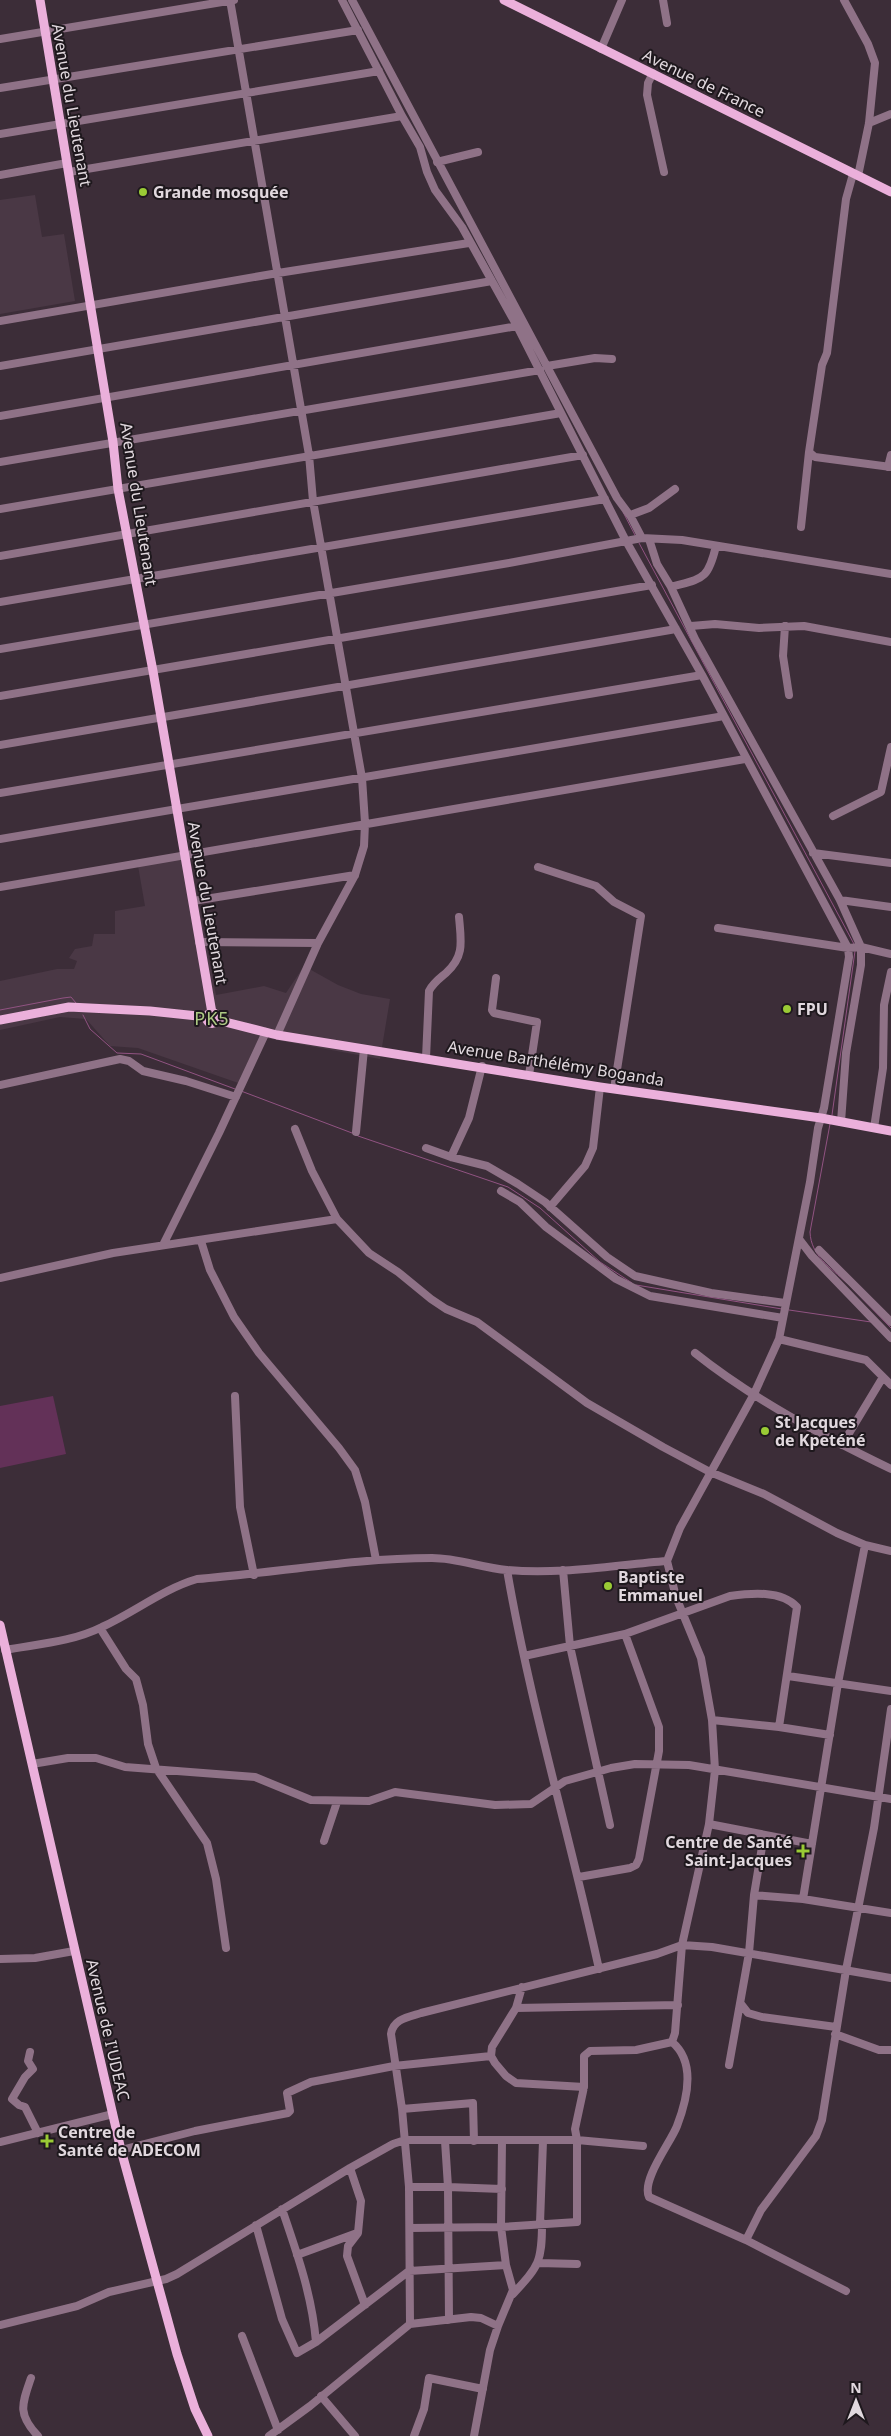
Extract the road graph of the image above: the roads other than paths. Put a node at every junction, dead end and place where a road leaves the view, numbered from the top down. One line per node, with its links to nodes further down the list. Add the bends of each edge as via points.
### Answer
1 (40, 0): 11 (main road, Avenue du Lieutenant)
2 (231, 0): 11 (street); 13 (street)
3 (342, 0): 10 (street)
4 (352, 0): 27 (street)
5 (504, 0): 14 (main road, Avenue de France)
6 (622, 0): 14 (street)
7 (663, 0): 9 (street)
8 (844, 0): 22 (street, via 874,57)
9 (667, 23)
10 (358, 30): 13 (street); 15 (street)
11 (44, 32): 12 (street); 17 (main road, Avenue du Lieutenant)
12 (0, 39)
13 (237, 49): 17 (street); 19 (street)
14 (601, 49): 16 (main road, Avenue de France)
15 (379, 71): 19 (street); 21 (street)
16 (653, 73): 29 (street, via 647,95); 31 (main road, Avenue de France)
17 (53, 79): 18 (street); 23 (main road, Avenue du Lieutenant)
18 (0, 88)
19 (246, 94): 23 (street); 25 (street)
20 (891, 114): 22 (street)
21 (402, 116): 25 (street); 33 (street, via 420,147 435,190 462,227)
22 (869, 123): 31 (street)
23 (61, 124): 24 (street); 28 (main road, Avenue du Lieutenant)
24 (0, 134)
25 (253, 141): 28 (street); 34 (street)
26 (478, 152): 27 (street)
27 (438, 162): 44 (street)
28 (68, 167): 30 (street); 36 (main road, Avenue du Lieutenant)
29 (664, 172)
30 (0, 175)
31 (855, 175): 32 (main road, Avenue de France); 50 (street, via 846,199)
32 (891, 192)
33 (469, 243): 34 (street); 35 (street)
34 (278, 273): 36 (street); 37 (street)
35 (492, 281): 37 (street); 39 (street)
36 (90, 306): 38 (street); 40 (main road, Avenue du Lieutenant)
37 (285, 316): 40 (street); 43 (street)
38 (0, 321)
39 (517, 326): 43 (street); 44 (street)
40 (98, 350): 42 (street); 45 (main road, Avenue du Lieutenant)
41 (612, 359): 44 (street, via 595,358)
42 (0, 366)
43 (294, 366): 45 (street); 46 (street)
44 (543, 368): 46 (street); 47 (street); 61 (street)
45 (106, 399): 48 (street); 49 (main road, Avenue du Lieutenant)
46 (300, 410): 49 (street); 51 (street)
47 (562, 413): 51 (street); 52 (street)
48 (0, 416)
49 (113, 442): 54 (street); 56 (main road, Avenue du Lieutenant)
50 (809, 452): 55 (street, via 815,457); 62 (street)
51 (309, 455): 56 (street); 59 (street)
52 (583, 455): 58 (street); 59 (street)
53 (891, 456): 55 (street)
54 (0, 462)
55 (889, 467)
56 (118, 489): 60 (street); 63 (main road, Avenue du Lieutenant)
57 (675, 489): 61 (street)
58 (605, 499): 65 (street); 67 (street)
59 (313, 501): 63 (street); 67 (street)
60 (0, 509)
61 (631, 517): 64 (street)
62 (802, 527)
63 (127, 534): 68 (street); 70 (main road, Avenue du Lieutenant)
64 (646, 538): 65 (street); 66 (street); 72 (street)
65 (628, 540): 71 (street); 73 (street)
66 (716, 546): 69 (street); 72 (street, via 709,571 704,576)
67 (322, 547): 70 (street); 73 (street)
68 (0, 556)
69 (891, 574)
70 (136, 579): 74 (street); 75 (main road, Avenue du Lieutenant)
71 (652, 585): 78 (street); 79 (street)
72 (671, 587): 76 (street)
73 (330, 592): 75 (street); 79 (street)
74 (0, 602)
75 (144, 624): 81 (street); 82 (main road, Avenue du Lieutenant)
76 (691, 626): 77 (street); 101 (street, via 695,639)
77 (785, 626): 80 (street, via 828,629); 85 (street, via 783,656)
78 (676, 628): 83 (street); 84 (street)
79 (338, 639): 82 (street); 84 (street)
80 (891, 642)
81 (0, 649)
82 (153, 671): 86 (street); 87 (main road, Avenue du Lieutenant)
83 (702, 675): 88 (street); 89 (street)
84 (346, 686): 87 (street); 89 (street)
85 (789, 695)
86 (0, 696)
87 (161, 716): 90 (street); 93 (main road, Avenue du Lieutenant)
88 (724, 716): 92 (street); 94 (street)
89 (354, 733): 93 (street); 94 (street)
90 (0, 745)
91 (891, 747): 95 (street)
92 (745, 759): 99 (street); 115 (street)
93 (168, 764): 96 (street); 97 (main road, Avenue du Lieutenant)
94 (362, 778): 97 (street); 99 (street)
95 (887, 787): 98 (street)
96 (0, 793)
97 (176, 810): 100 (street); 102 (main road, Avenue du Lieutenant)
98 (833, 816)
99 (365, 823): 102 (street); 105 (street, via 364,846)
100 (0, 839)
101 (813, 853): 103 (street); 107 (street)
102 (184, 855): 106 (street); 108 (main road, Avenue du Lieutenant)
103 (891, 863)
104 (538, 867): 129 (street, via 596,886 614,902 641,916)
105 (356, 875): 108 (street); 113 (street)
106 (0, 886)
107 (840, 900): 109 (street); 114 (street)
108 (193, 901): 112 (main road, Avenue du Lieutenant)
109 (891, 907)
110 (460, 917): 124 (street, via 458,958 430,991)
111 (718, 928): 115 (street)
112 (198, 942): 113 (street); 119 (main road, Avenue du Lieutenant)
113 (318, 944): 122 (street)
114 (861, 947): 115 (street); 116 (street); 132 (street)
115 (848, 948): 131 (street)
116 (891, 954)
117 (891, 972): 133 (street, via 884,1004 883,1068)
118 (496, 978): 126 (street, via 494,1013 538,1022)
119 (212, 1016): 120 (main road, Avenue Barthélémy Boganda, via 94,1007 59,1008); 121 (main road, Avenue Barthélémy Boganda)
120 (0, 1020)
121 (266, 1032): 122 (main road, Avenue Barthélémy Boganda); 130 (street)
122 (278, 1035): 123 (main road, Avenue Barthélémy Boganda)
123 (364, 1048): 124 (main road, Avenue Barthélémy Boganda); 136 (street)
124 (426, 1058): 125 (main road, Avenue Barthélémy Boganda)
125 (482, 1066): 126 (main road, Avenue Barthélémy Boganda); 138 (street, via 469,1118)
126 (529, 1075): 128 (main road, Avenue Barthélémy Boganda)
127 (0, 1085): 130 (street, via 120,1059 143,1071)
128 (600, 1087): 129 (main road, Avenue Barthélémy Boganda); 142 (street, via 593,1148 585,1166)
129 (614, 1089): 131 (main road, Avenue Barthélémy Boganda)
130 (236, 1096): 146 (street)
131 (823, 1119): 132 (main road, Avenue Barthélémy Boganda); 144 (street)
132 (838, 1121): 133 (main road, Avenue Barthélémy Boganda)
133 (874, 1128): 135 (main road, Avenue Barthélémy Boganda)
134 (295, 1129): 143 (street)
135 (891, 1131)
136 (356, 1132)
137 (426, 1148): 138 (street)
138 (451, 1157): 140 (street, via 487,1166)
139 (501, 1191): 141 (street)
140 (533, 1194): 141 (street); 142 (street)
141 (523, 1206): 150 (street, via 600,1268 633,1289 650,1296)
142 (550, 1207): 149 (street, via 607,1257 635,1276)
143 (337, 1219): 145 (street); 161 (street, via 368,1253 446,1309 497,1335 587,1403)
144 (799, 1239): 149 (street); 152 (street)
145 (201, 1241): 146 (street); 164 (street, via 210,1270 234,1317 259,1353 355,1470)
146 (163, 1245): 148 (street)
147 (819, 1250): 151 (street)
148 (0, 1278)
149 (785, 1304): 150 (street)
150 (783, 1316): 153 (street)
151 (891, 1322)
152 (891, 1338)
153 (779, 1339): 155 (street, via 866,1360); 157 (street)
154 (695, 1353): 157 (street)
155 (883, 1377): 156 (street); 159 (street)
156 (891, 1385)
157 (754, 1394): 159 (street); 161 (street)
158 (235, 1396): 168 (street, via 240,1507)
159 (842, 1445): 160 (street)
160 (891, 1469)
161 (710, 1472): 162 (street, via 764,1494); 165 (street)
162 (865, 1545): 163 (street); 178 (street)
163 (891, 1552)
164 (376, 1560): 166 (street, via 434,1558); 168 (street)
165 (666, 1561): 167 (street); 169 (street, via 676,1597)
166 (507, 1570): 167 (street); 176 (street)
167 (563, 1570): 174 (street)
168 (254, 1574): 171 (street, via 178,1584)
169 (684, 1612): 172 (street); 177 (street, via 747,1593 768,1594 792,1602 797,1607); 181 (street, via 701,1658)
170 (0, 1625): 173 (main road, Avenue de I'UDEAC)
171 (100, 1628): 175 (street, via 69,1640); 186 (street, via 126,1670 136,1679 148,1744)
172 (625, 1634): 174 (street); 185 (street, via 659,1727 659,1752)
173 (1, 1637): 175 (main road, Avenue de I'UDEAC)
174 (570, 1646): 176 (street); 188 (street)
175 (5, 1650): 184 (main road, Avenue de I'UDEAC)
176 (524, 1656): 189 (street)
177 (788, 1676): 178 (street); 182 (street)
178 (838, 1683): 179 (street); 183 (street)
179 (891, 1691)
180 (891, 1709): 191 (street)
181 (712, 1720): 182 (street); 187 (street)
182 (779, 1727): 183 (street)
183 (830, 1735): 190 (street)
184 (32, 1764): 186 (street, via 68,1758 96,1758 125,1766); 206 (main road, Avenue de I'UDEAC)
185 (655, 1764): 187 (street, via 689,1764); 188 (street, via 635,1764); 199 (street, via 636,1865)
186 (156, 1768): 193 (street, via 255,1777 311,1800); 205 (street, via 207,1843)
187 (714, 1770): 190 (street); 194 (street)
188 (598, 1772): 189 (street); 195 (street)
189 (556, 1786): 193 (street, via 535,1802 525,1805 494,1806 395,1792 369,1801); 199 (street)
190 (822, 1787): 191 (street); 198 (street)
191 (878, 1797): 192 (street); 202 (street)
192 (891, 1800)
193 (336, 1802): 197 (street)
194 (709, 1824): 196 (street); 204 (street)
195 (610, 1825)
196 (764, 1835): 198 (street); 200 (street)
197 (324, 1841)
198 (812, 1844): 201 (street)
199 (578, 1876): 209 (street)
200 (754, 1895): 201 (street); 207 (street)
201 (803, 1899): 202 (street)
202 (858, 1907): 203 (street); 210 (street)
203 (891, 1913)
204 (682, 1945): 207 (street); 209 (street); 214 (street)
205 (226, 1948)
206 (74, 1951): 208 (street, via 35,1958); 225 (main road, Avenue de I'UDEAC)
207 (749, 1954): 210 (street); 213 (street)
208 (0, 1959)
209 (599, 1969): 212 (street)
210 (846, 1970): 211 (street); 216 (street)
211 (891, 1978)
212 (522, 1987): 215 (street); 221 (street, via 396,2021 391,2034)
213 (741, 2004): 216 (street, via 748,2013 762,2017); 222 (street)
214 (678, 2005): 215 (street); 217 (street)
215 (516, 2008): 220 (street, via 494,2043)
216 (836, 2031): 218 (street, via 879,2050); 247 (street, via 828,2092 816,2136 762,2210)
217 (672, 2042): 223 (street, via 636,2050 585,2053); 247 (street, via 684,2055 686,2091 678,2126 663,2150 647,2195)
218 (891, 2050)
219 (30, 2052): 226 (street, via 28,2061 34,2069 25,2077 12,2099 26,2107)
220 (491, 2056): 221 (street); 223 (street, via 506,2076 516,2083)
221 (394, 2066): 224 (street); 235 (street, via 310,2082 289,2091 288,2114 195,2131)
222 (729, 2066)
223 (584, 2087): 228 (street, via 575,2129)
224 (402, 2109): 227 (street); 230 (street, via 473,2103)
225 (113, 2114): 226 (street); 235 (main road, Avenue de I'UDEAC)
226 (38, 2133): 233 (street)
227 (405, 2140): 229 (street); 236 (street); 237 (street)
228 (577, 2140): 232 (street); 234 (street); 241 (street, via 577,2222)
229 (445, 2141): 230 (street); 238 (street)
230 (474, 2141): 231 (street)
231 (502, 2141): 232 (street); 239 (street)
232 (543, 2141): 241 (street)
233 (0, 2142)
234 (643, 2146)
235 (121, 2150): 254 (main road, Avenue de I'UDEAC)
236 (350, 2168): 240 (street); 246 (street, via 361,2201)
237 (409, 2187): 238 (street); 245 (street)
238 (448, 2187): 239 (street); 243 (street)
239 (502, 2189): 244 (street)
240 (282, 2208): 242 (street); 248 (street)
241 (541, 2223): 244 (street); 249 (street)
242 (256, 2225): 254 (street, via 177,2274); 263 (street, via 277,2302 295,2350 301,2352)
243 (450, 2227): 244 (street); 245 (street); 252 (street)
244 (501, 2227): 251 (street)
245 (410, 2228): 253 (street)
246 (358, 2233): 248 (street); 257 (street, via 348,2246 347,2256)
247 (746, 2240): 255 (street)
248 (298, 2255): 263 (street)
249 (539, 2263): 250 (street); 256 (street)
250 (577, 2264)
251 (506, 2265): 252 (street); 256 (street)
252 (450, 2267): 253 (street); 258 (street)
253 (409, 2271): 257 (street); 259 (street)
254 (157, 2281): 260 (street); 269 (main road, Avenue de I'UDEAC, via 186,2383)
255 (846, 2291)
256 (513, 2294): 261 (street)
257 (365, 2305): 263 (street)
258 (449, 2320): 259 (street); 261 (street, via 481,2318)
259 (410, 2324): 266 (street)
260 (0, 2325)
261 (498, 2326): 265 (street)
262 (242, 2336): 267 (street)
263 (316, 2342)
264 (31, 2378): 268 (street, via 22,2409)
265 (483, 2389): 272 (street, via 429,2378 424,2409); 273 (street)
266 (322, 2396): 267 (street); 271 (street)
267 (278, 2430): 270 (street)
268 (38, 2436)
269 (208, 2436)
270 (269, 2436)
271 (355, 2436)
272 (414, 2436)
273 (474, 2436)

